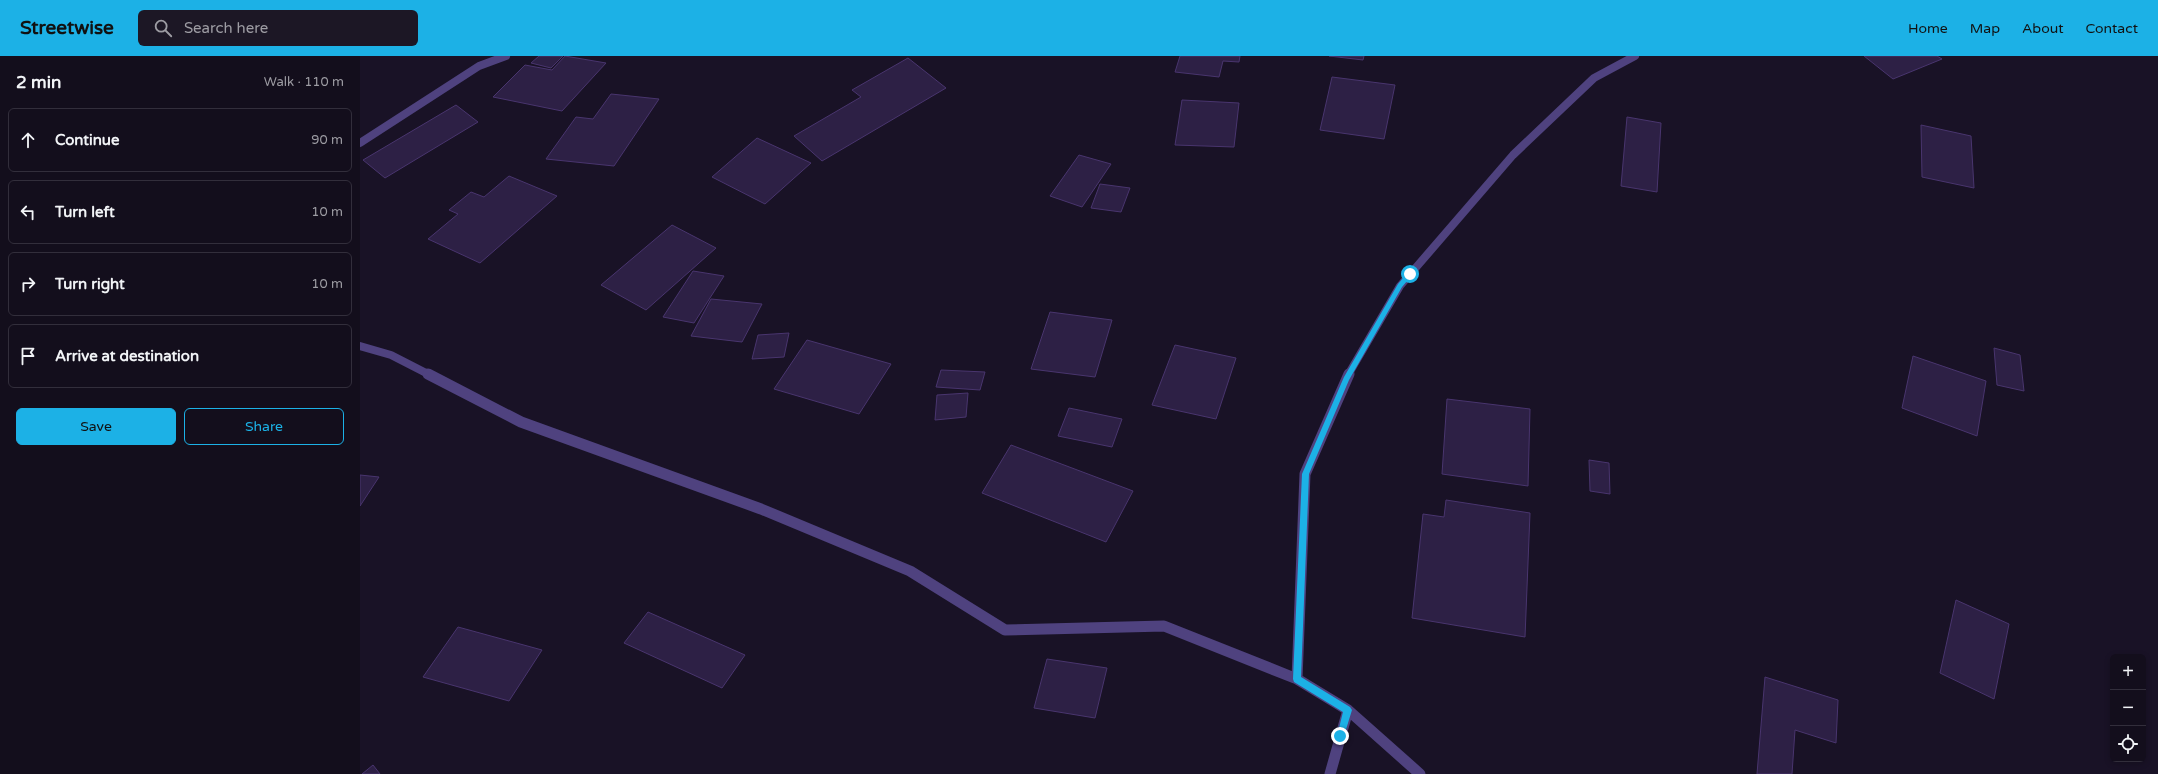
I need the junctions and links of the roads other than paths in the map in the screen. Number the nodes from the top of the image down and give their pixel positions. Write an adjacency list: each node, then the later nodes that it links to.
1 (506, 56): 3 (street)
2 (1635, 56): 5 (street)
3 (360, 143)
4 (360, 346): 5 (street)
5 (1297, 679): 6 (street)
6 (1348, 710): 7 (street); 8 (street)
7 (1330, 774)
8 (1420, 774)

